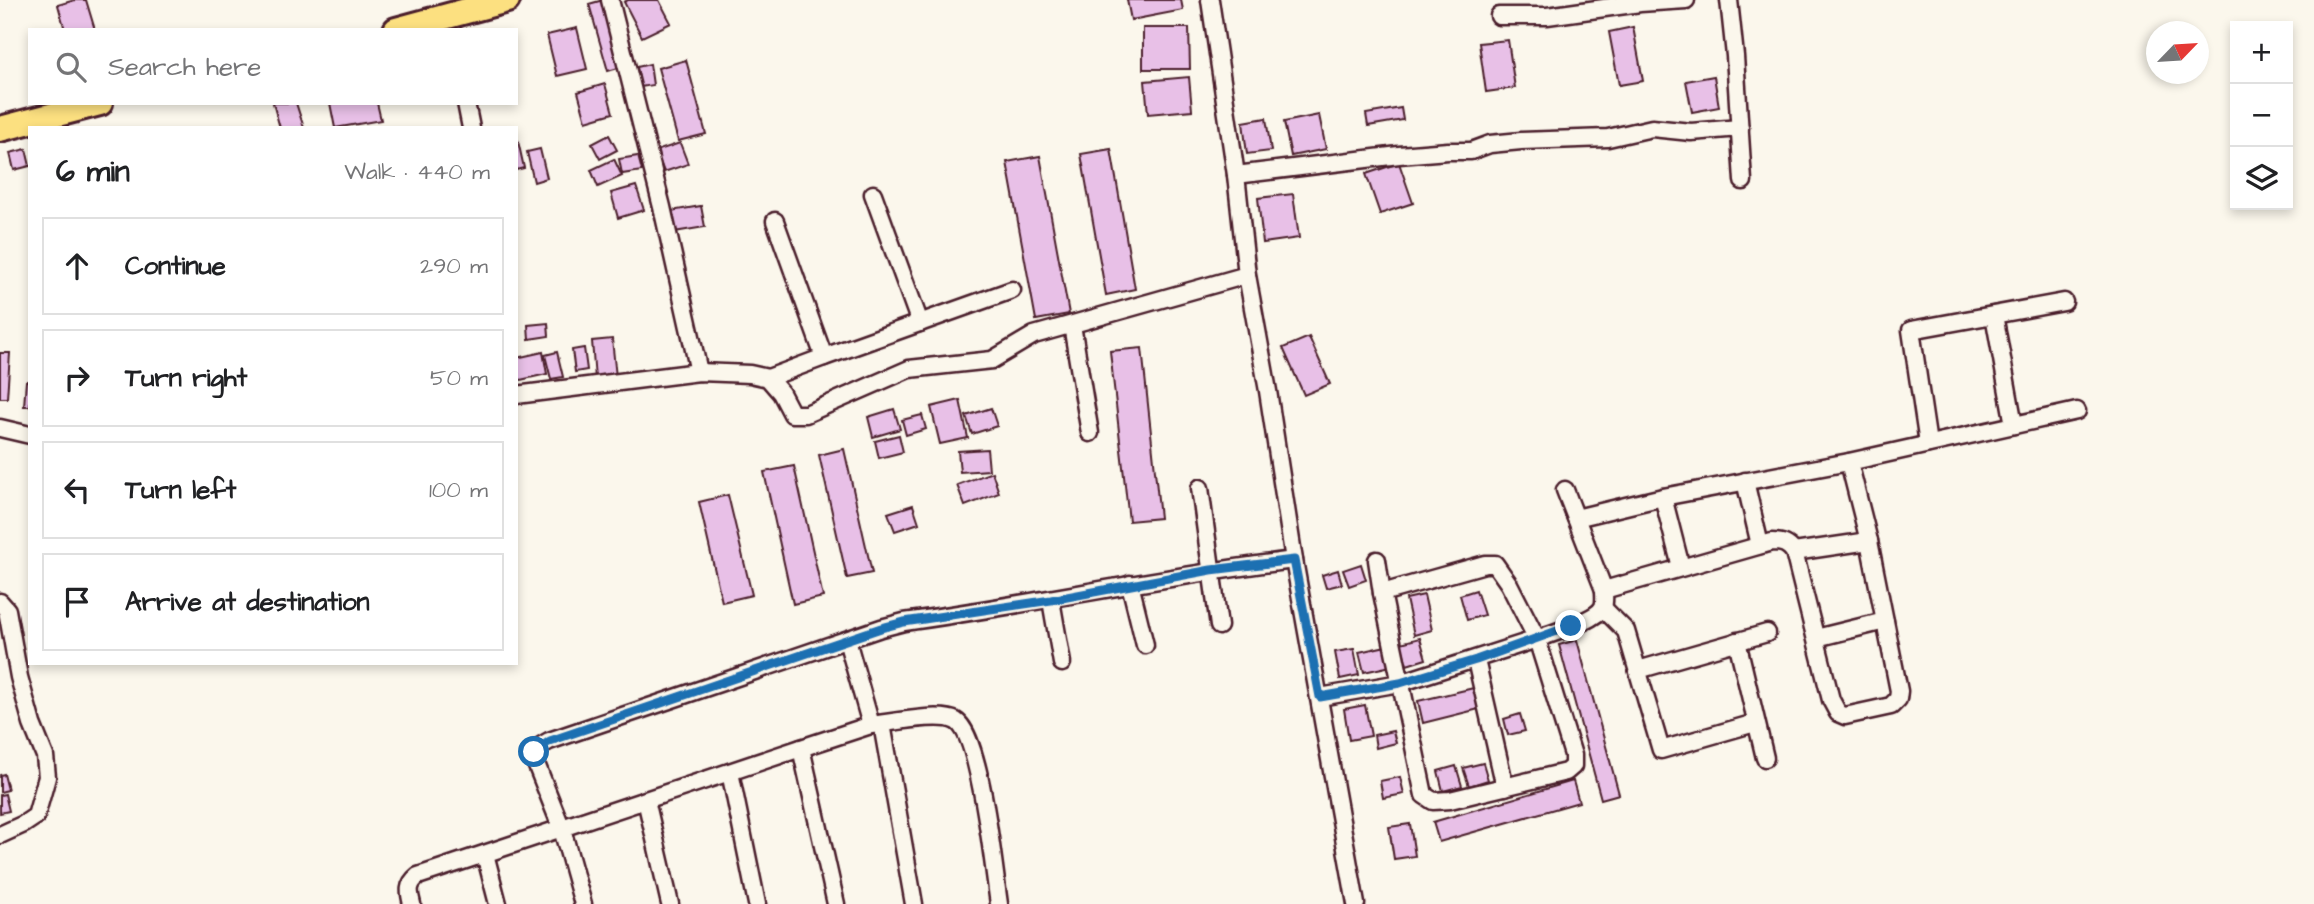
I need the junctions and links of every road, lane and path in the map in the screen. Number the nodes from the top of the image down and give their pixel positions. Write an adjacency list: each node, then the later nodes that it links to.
1 (507, 0): 7 (main road)
2 (610, 0): 25 (street)
3 (1210, 0): 14 (street)
4 (1686, 0): 6 (street)
5 (1728, 0): 12 (street)
6 (1499, 16)
7 (449, 23): 8 (main road)
8 (411, 28)
9 (92, 105): 13 (main road)
10 (466, 105): 11 (street)
11 (471, 126)
12 (1740, 128): 14 (street); 15 (street)
13 (0, 129)
14 (1236, 175): 18 (street)
15 (1743, 181)
16 (873, 194): 22 (street)
17 (775, 221): 24 (street)
18 (1247, 275): 23 (street); 43 (street)
19 (1012, 290): 22 (street)
20 (2064, 302): 21 (street)
21 (1994, 315): 29 (street); 33 (street)
22 (919, 323): 24 (street)
23 (1072, 325): 26 (street); 31 (street)
24 (824, 357): 26 (street)
25 (699, 372): 26 (street); 27 (street)
26 (768, 378)
27 (518, 396)
28 (2077, 411): 29 (street)
29 (2014, 425): 33 (street)
30 (0, 428): 32 (street)
31 (1090, 433)
32 (28, 435)
33 (1928, 444): 34 (street)
34 (1849, 462): 35 (street); 40 (street)
35 (1745, 481): 38 (street); 41 (street)
36 (1200, 488): 46 (street)
37 (1565, 490): 39 (street)
38 (1663, 497): 39 (street); 45 (street)
39 (1576, 518): 48 (street)
40 (1869, 541): 42 (street); 53 (street)
41 (1760, 545): 42 (street); 45 (street)
42 (1794, 552): 56 (street)
43 (1294, 560): 46 (street); 65 (street)
44 (1377, 560): 49 (street)
45 (1681, 567): 48 (street)
46 (1211, 570): 47 (street); 54 (street)
47 (1130, 584): 50 (street); 60 (street)
48 (1604, 590): 52 (street)
49 (1382, 593): 57 (street); 64 (street)
50 (1051, 600): 58 (street); 62 (street)
51 (0, 602): 74 (street)
52 (1603, 608): 57 (street); 63 (street)
53 (1885, 621): 56 (street); 56 (street)
54 (1219, 626)
55 (1767, 632): 59 (street)
56 (1816, 638)
57 (1536, 639): 61 (street); 71 (street)
58 (847, 640): 67 (street); 73 (street)
59 (1737, 641): 63 (street); 66 (street)
60 (1145, 645)
61 (1476, 660): 64 (street); 71 (street)
62 (1062, 663)
63 (1637, 670): 66 (street)
64 (1400, 683): 65 (street); 71 (street)
65 (1320, 697): 84 (street)
66 (1755, 723): 69 (street)
67 (876, 724): 68 (street); 82 (street); 83 (street)
68 (802, 748): 70 (street); 81 (street)
69 (1766, 758)
70 (730, 772): 72 (street); 80 (street)
71 (1505, 787)
72 (646, 800): 73 (street); 79 (street)
73 (562, 829): 75 (street); 78 (street)
74 (0, 835)
75 (485, 855): 76 (street); 77 (street)
76 (412, 904)
77 (498, 904)
78 (583, 904)
79 (670, 904)
80 (757, 904)
81 (836, 904)
82 (914, 904)
83 (999, 904)
84 (1356, 904)

